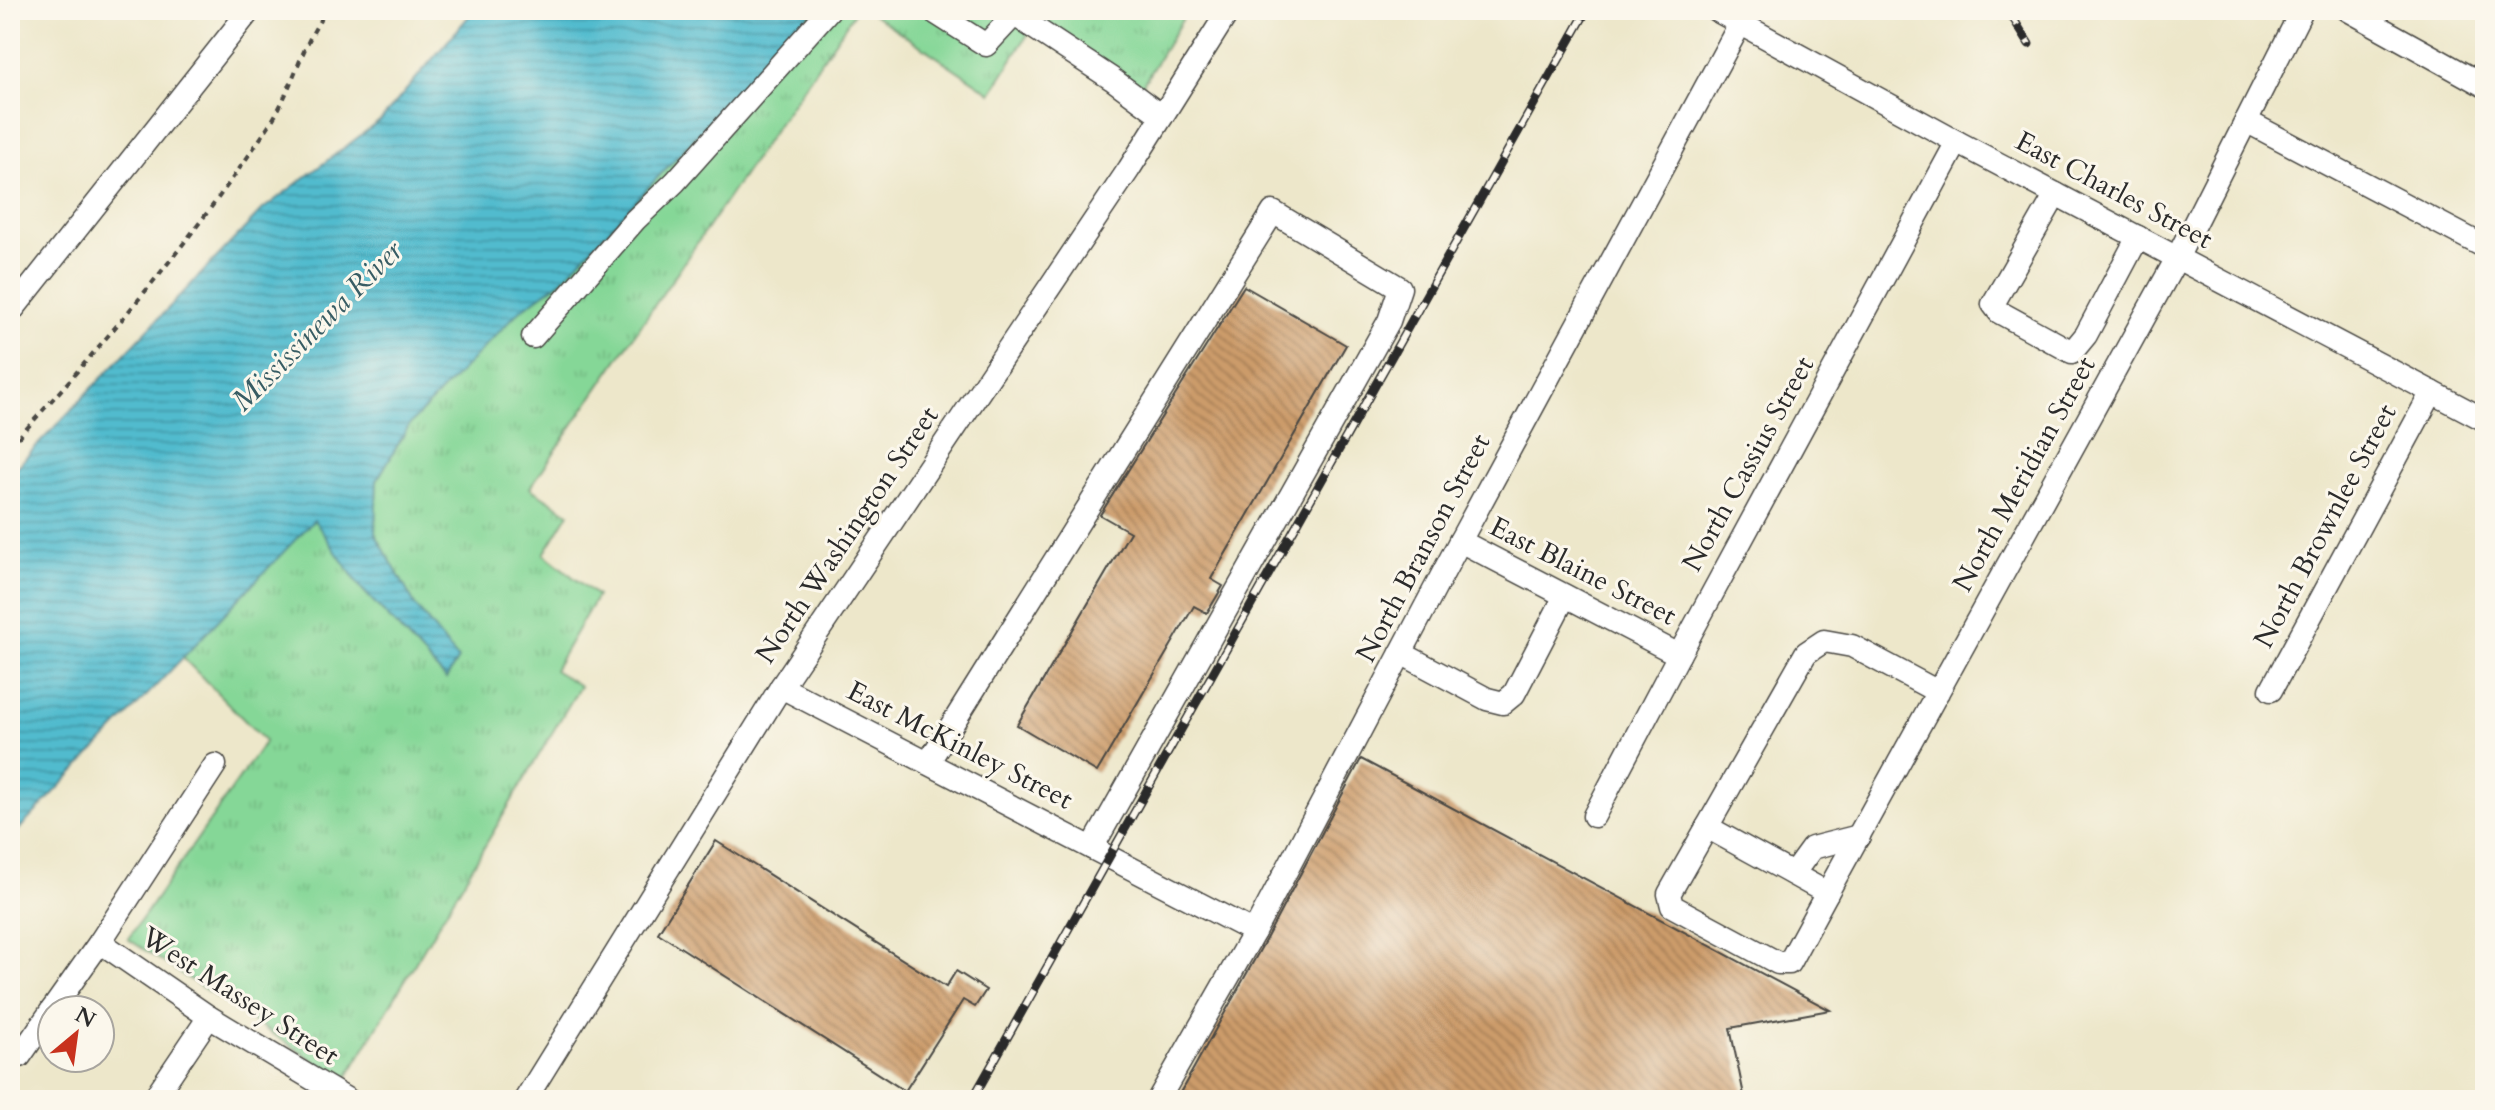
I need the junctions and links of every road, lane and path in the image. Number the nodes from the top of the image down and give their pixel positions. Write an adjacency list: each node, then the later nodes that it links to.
1 (250, 10): 19 (street)
2 (327, 10): 23 (path)
3 (829, 10): 20 (street)
4 (931, 10): 9 (street)
5 (1229, 10): 12 (street, North Washington Street)
6 (1716, 10): 10 (street, East Charles Street)
7 (2302, 10): 13 (street, North Meridian Street)
8 (2348, 10): 11 (street)
9 (1010, 12): 12 (street)
10 (1740, 24): 14 (street, East Charles Street); 24 (street, North Branson Street)
11 (2485, 86)
12 (1162, 116): 28 (street, North Washington Street)
13 (2246, 121): 17 (street); 18 (street, North Meridian Street)
14 (1957, 142): 15 (street, East Charles Street); 27 (street, North Cassius Street)
15 (2056, 194): 16 (street, East Charles Street); 16 (street)
16 (2138, 237): 18 (street, East Charles Street)
17 (2485, 247)
18 (2177, 258): 21 (street, East Charles Street); 30 (street, North Meridian Street)
19 (10, 313)
20 (533, 337)
21 (2432, 392): 22 (street, East Charles Street); 29 (street, North Brownlee Street)
22 (2485, 420)
23 (10, 447)
24 (1460, 541): 25 (street, East Blaine Street); 26 (street, North Branson Street)
25 (1565, 596): 26 (street); 27 (street, East Blaine Street)
26 (1401, 653): 39 (street, North Branson Street)
27 (1679, 655): 33 (street, North Cassius Street)
28 (781, 687): 31 (street, East McKinley Street); 48 (street, North Washington Street)
29 (2271, 690)
30 (1938, 692): 34 (street); 35 (street, North Meridian Street)
31 (928, 763): 36 (street, East McKinley Street); 36 (street)
32 (215, 765): 40 (street)
33 (1594, 816)
34 (1707, 827): 37 (street); 38 (street, North Meridian Street)
35 (1859, 836): 37 (street); 38 (street, North Meridian Street)
36 (1101, 852): 39 (street, East McKinley Street)
37 (1793, 874): 38 (street)
38 (1827, 893)
39 (1254, 932): 49 (street, North Branson Street)
40 (100, 942): 41 (street); 42 (street, West Massey Street)
41 (63, 994)
42 (209, 1017): 45 (street, West Massey Street); 46 (street)
43 (36, 1033): 44 (street)
44 (20, 1056)
45 (325, 1094): 47 (street, West Massey Street)
46 (153, 1100)
47 (348, 1100)
48 (525, 1100)
49 (1158, 1100)

